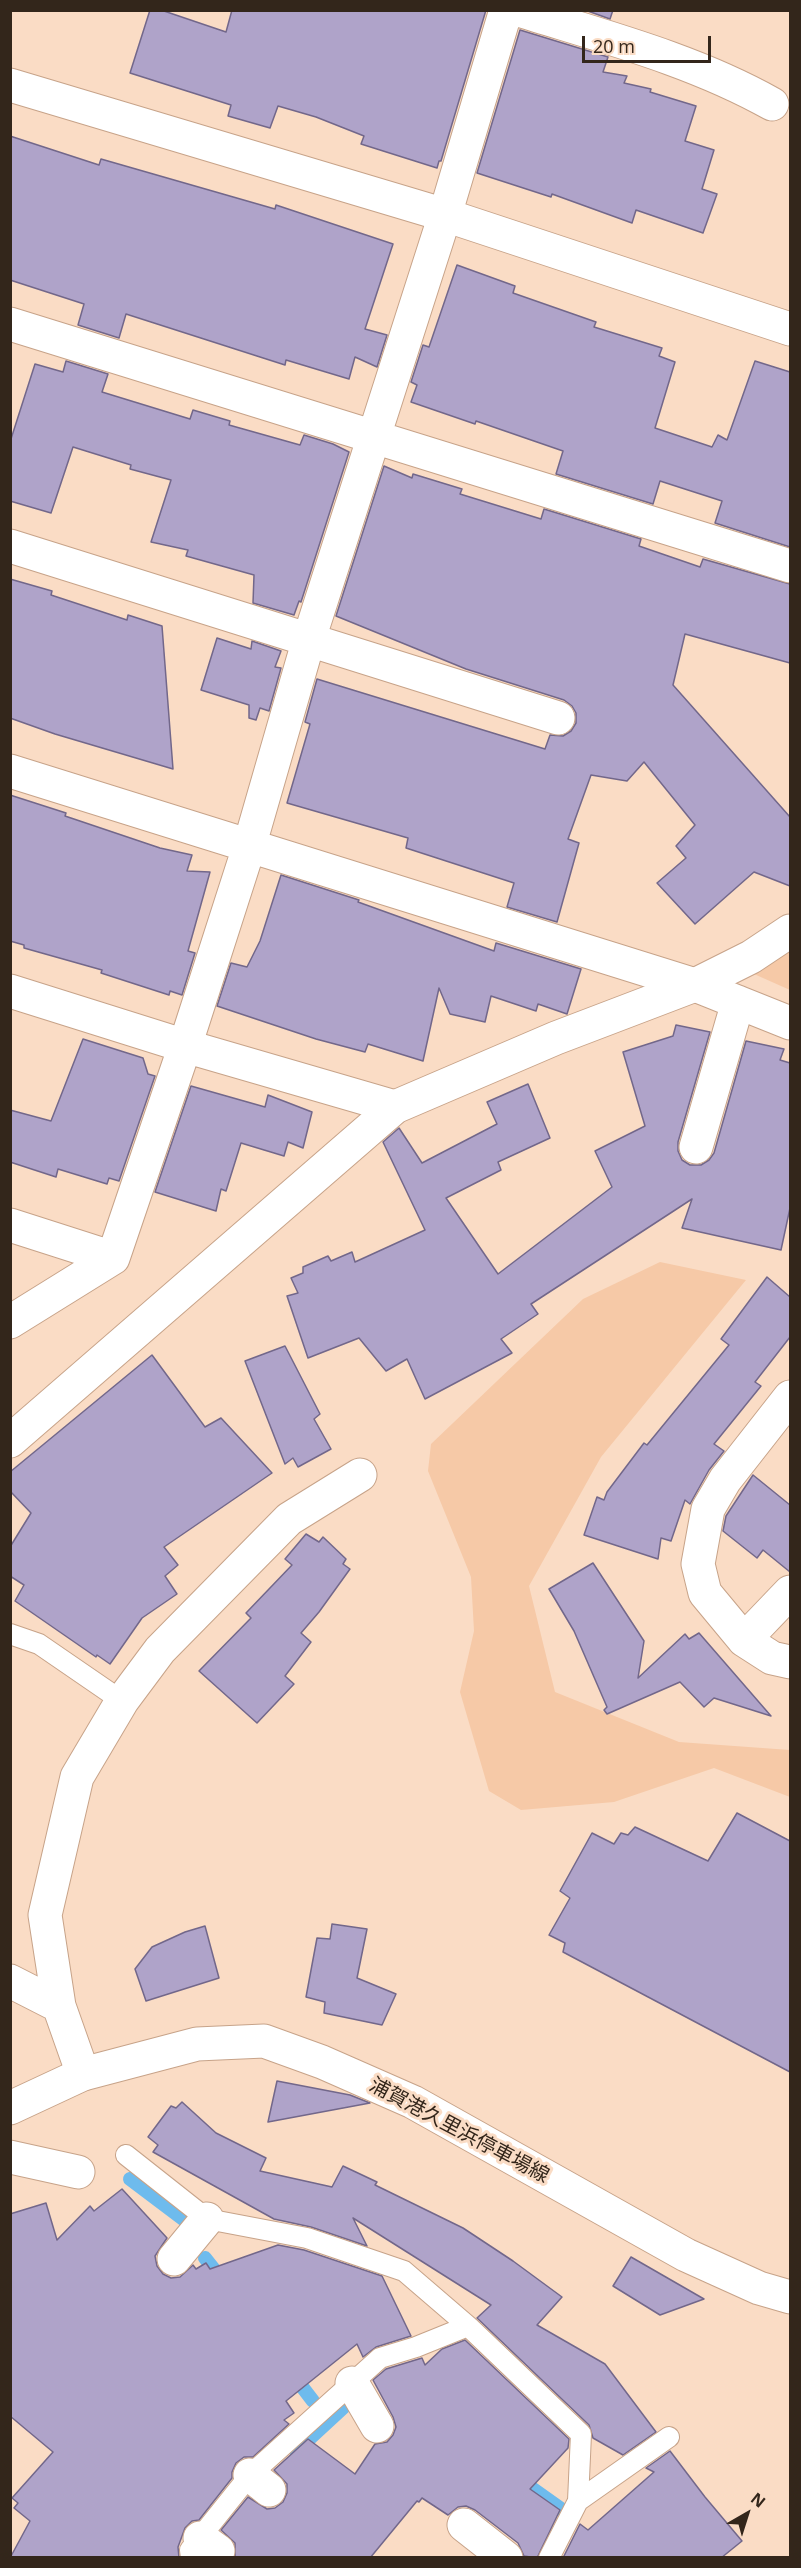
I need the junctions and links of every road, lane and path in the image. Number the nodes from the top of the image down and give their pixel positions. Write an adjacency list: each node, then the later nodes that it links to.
1 (506, 10): 5 (street)
2 (519, 10): 4 (street)
3 (10, 85): 5 (street)
4 (772, 104)
5 (445, 215): 7 (street); 8 (street)
6 (10, 324): 8 (street)
7 (790, 329)
8 (375, 436): 10 (street); 11 (street)
9 (10, 546): 11 (street)
10 (790, 566)
11 (309, 639): 12 (street); 14 (street)
12 (558, 718)
13 (10, 771): 14 (street)
14 (249, 847): 16 (street); 20 (street)
15 (790, 931): 16 (street)
16 (694, 985): 18 (street); 21 (street)
17 (10, 991): 20 (street)
18 (738, 1002): 19 (street); 22 (street)
19 (790, 1023)
20 (185, 1046): 21 (street); 24 (street)
21 (395, 1107): 27 (street)
22 (696, 1148)
23 (10, 1225): 24 (street)
24 (112, 1258): 25 (street)
25 (10, 1322)
26 (790, 1397): 31 (street)
27 (10, 1441)
28 (360, 1475): 33 (street)
29 (790, 1592): 31 (street)
30 (10, 1634): 33 (lane)
31 (744, 1640): 32 (street)
32 (790, 1662)
33 (122, 1701): 35 (street)
34 (10, 1981): 35 (street)
35 (59, 2006): 36 (street)
36 (83, 2074): 37 (street, 浦賀港久里浜停車場線); 43 (street, 浦賀港久里浜停車場線)
37 (10, 2108)
38 (126, 2155): 41 (lane)
39 (10, 2157): 40 (street)
40 (78, 2172)
41 (207, 2219): 42 (street); 44 (lane)
42 (174, 2259)
43 (790, 2297)
44 (468, 2326): 46 (lane); 48 (lane)
45 (669, 2437): 46 (lane)
46 (578, 2501): 50 (lane)
47 (464, 2525): 49 (street)
48 (203, 2549)
49 (506, 2558)
50 (549, 2558)

